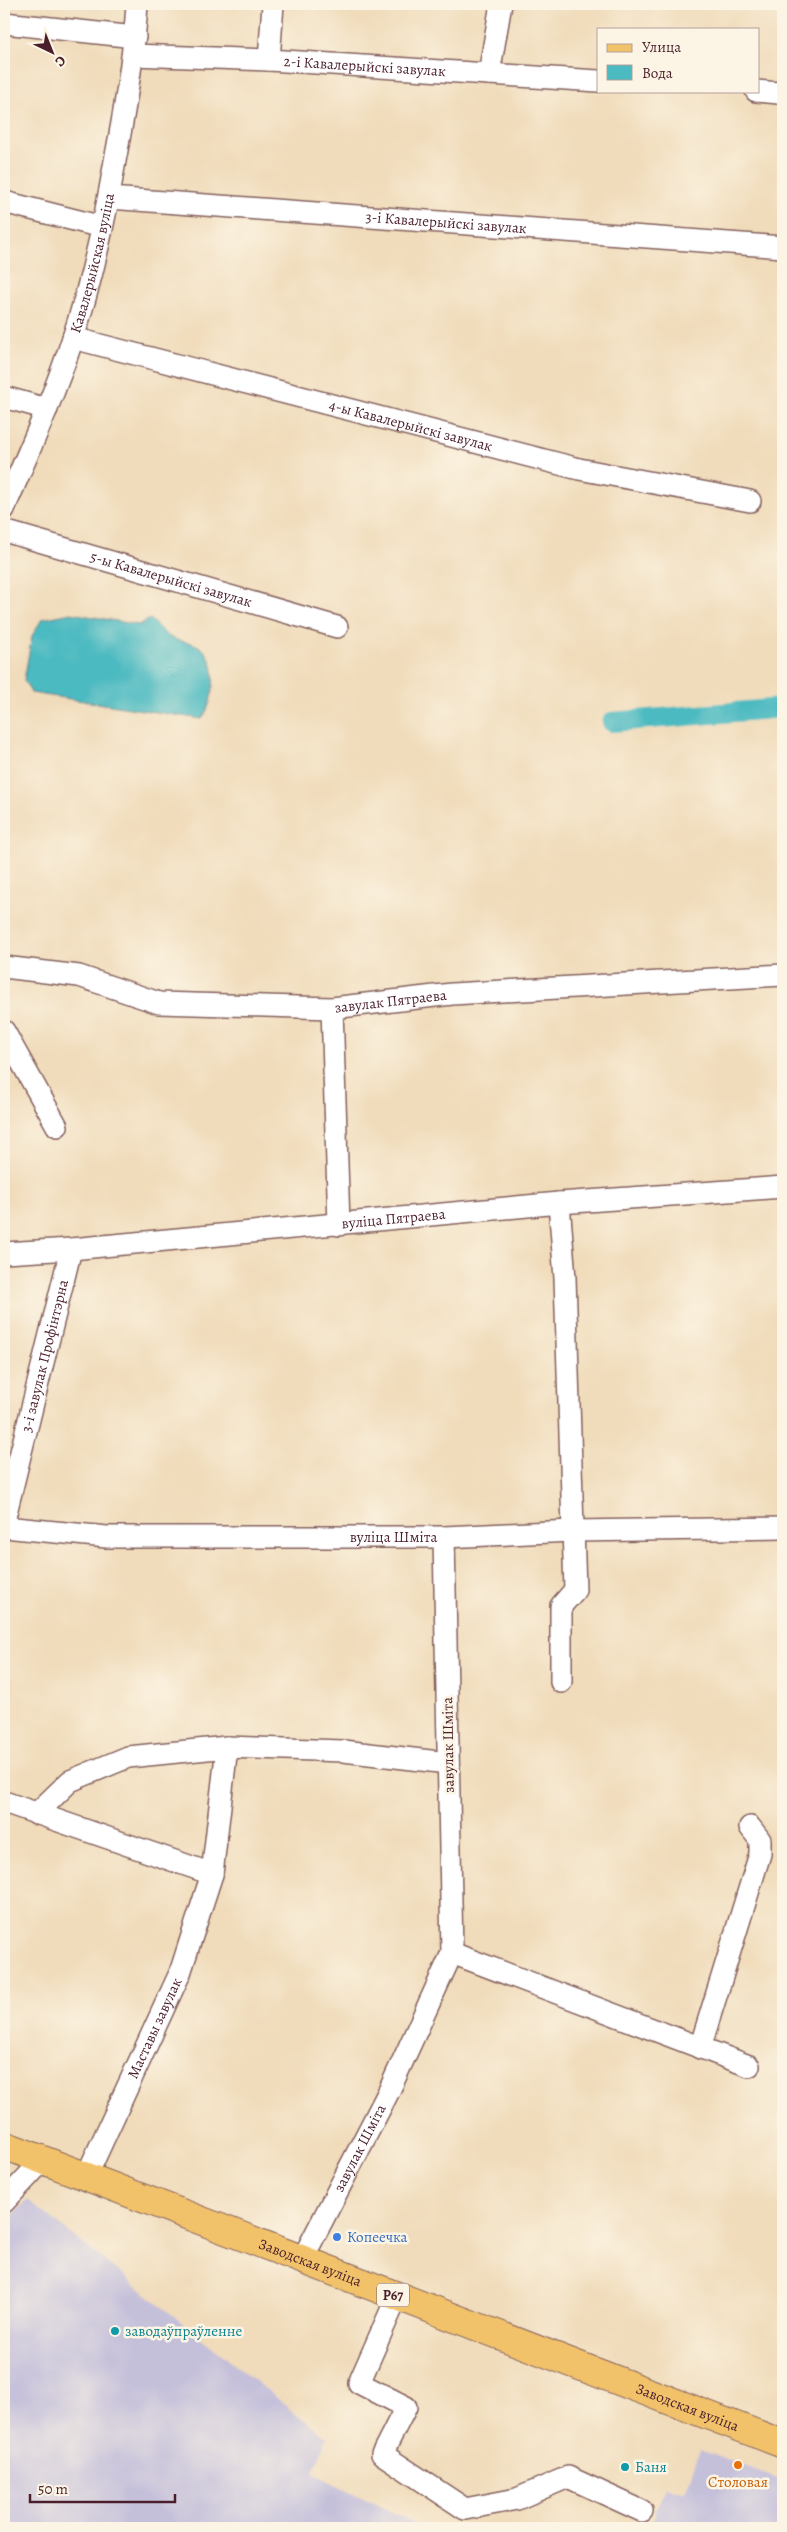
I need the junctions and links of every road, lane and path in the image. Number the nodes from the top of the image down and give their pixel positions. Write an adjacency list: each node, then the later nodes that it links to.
1 (137, 4): 5 (street, Кавалерыйская вуліца)
2 (273, 4): 6 (street)
3 (501, 4): 7 (street)
4 (4, 23): 5 (street, 2-і Кавалерыйскі завулак)
5 (134, 46): 6 (street, 2-і Кавалерыйскі завулак); 11 (street, Кавалерыйская вуліца)
6 (269, 60): 7 (street, 2-і Кавалерыйскі завулак)
7 (489, 74): 8 (street, 2-і Кавалерыйскі завулак)
8 (597, 81)
9 (760, 91): 10 (street)
10 (779, 93)
11 (109, 198): 13 (street, Кавалерыйская вуліца); 14 (street, 3-і Кавалерыйскі завулак)
12 (4, 202): 13 (street)
13 (102, 227): 15 (street, Кавалерыйская вуліца)
14 (783, 247)
15 (73, 338): 17 (street, Кавалерыйская вуліца); 18 (street, 4-ы Кавалерыйскі завулак)
16 (4, 397): 17 (street)
17 (47, 408): 19 (street, Кавалерыйская вуліца)
18 (750, 501)
19 (4, 510)
20 (4, 531): 21 (street, 5-ы Кавалерыйскі завулак)
21 (337, 627)
22 (4, 967): 24 (street, завулак Пятраева)
23 (783, 975): 24 (street, завулак Пятраева)
24 (332, 1008): 29 (street)
25 (4, 1031): 26 (street)
26 (57, 1126)
27 (783, 1187): 28 (street, вуліца Пятраева)
28 (558, 1203): 29 (street, вуліца Пятраева); 35 (street)
29 (339, 1225): 30 (street, вуліца Пятраева)
30 (71, 1249): 31 (street, вуліца Пятраева); 32 (street, 3-і завулак Профінтэрна)
31 (4, 1253)
32 (4, 1522)
33 (4, 1527): 36 (street, вуліца Шміта)
34 (783, 1528): 35 (street, вуліца Шміта)
35 (572, 1531): 36 (street, вуліца Шміта); 37 (street)
36 (444, 1537): 39 (street, завулак Шміта)
37 (560, 1682)
38 (227, 1747): 39 (street); 41 (street); 43 (street, Маставы завулак)
39 (448, 1763): 44 (street, завулак Шміта)
40 (4, 1802): 41 (street)
41 (36, 1814): 43 (street)
42 (750, 1827): 45 (street)
43 (212, 1874): 49 (street, Маставы завулак)
44 (452, 1952): 45 (street); 51 (street, завулак Шміта)
45 (700, 2048): 46 (street)
46 (749, 2066)
47 (4, 2145): 48 (main road, Заводская вуліца / Р67)
48 (43, 2160): 49 (main road, Заводская вуліца / Р67); 50 (street)
49 (86, 2177): 51 (main road, Заводская вуліца / Р67)
50 (4, 2202)
51 (302, 2260): 52 (main road, Заводская вуліца / Р67)
52 (397, 2297): 53 (main road, Заводская вуліца / Р67); 54 (street)
53 (783, 2444)
54 (642, 2511)

